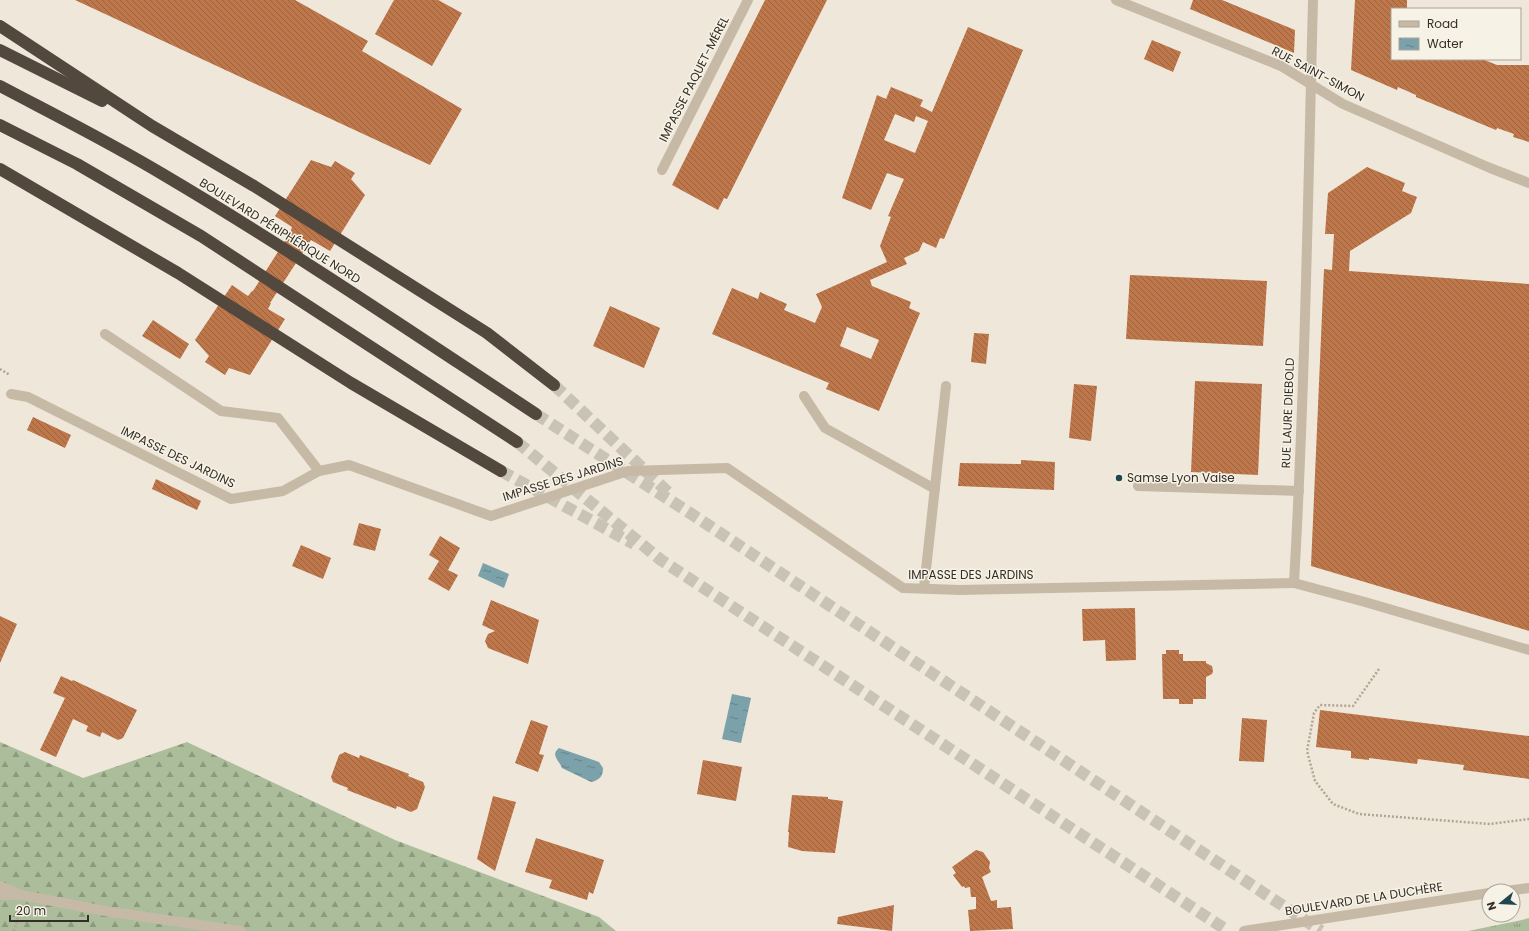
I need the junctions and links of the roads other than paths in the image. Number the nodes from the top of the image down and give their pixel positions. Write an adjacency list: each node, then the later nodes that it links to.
1 (748, 0): 11 (street, IMPASSE PAQUET-MÉREL)
2 (1116, 0): 6 (street, RUE SAINT-SIMON)
3 (1313, 0): 6 (street, RUE LAURE DIEBOLD)
4 (0, 26): 9 (highway)
5 (0, 50): 9 (highway)
6 (1311, 84): 12 (street, RUE SAINT-SIMON); 24 (street, RUE LAURE DIEBOLD)
7 (0, 86): 18 (highway, BOULEVARD PÉRIPHÉRIQUE NORD)
8 (0, 125): 19 (highway)
9 (152, 126): 14 (highway)
10 (1, 170): 21 (highway)
11 (662, 170)
12 (1529, 183)
13 (105, 334): 20 (street)
14 (554, 386)
15 (946, 386): 23 (street)
16 (11, 394): 20 (street, IMPASSE DES JARDINS)
17 (804, 396): 23 (street)
18 (536, 414)
19 (517, 442)
20 (320, 471): 26 (street, IMPASSE DES JARDINS)
21 (501, 471)
22 (1138, 486): 24 (street)
23 (935, 489): 26 (street)
24 (1299, 491): 25 (street, RUE LAURE DIEBOLD)
25 (1294, 584): 26 (street, IMPASSE DES JARDINS); 27 (street)
26 (924, 588)
27 (1529, 650)
28 (0, 886): 31 (street)
29 (1481, 894): 33 (street, BOULEVARD DE LA DUCHÈRE)
30 (0, 895): 31 (street)
31 (21, 895): 32 (street)
32 (241, 931)
33 (1244, 931)

